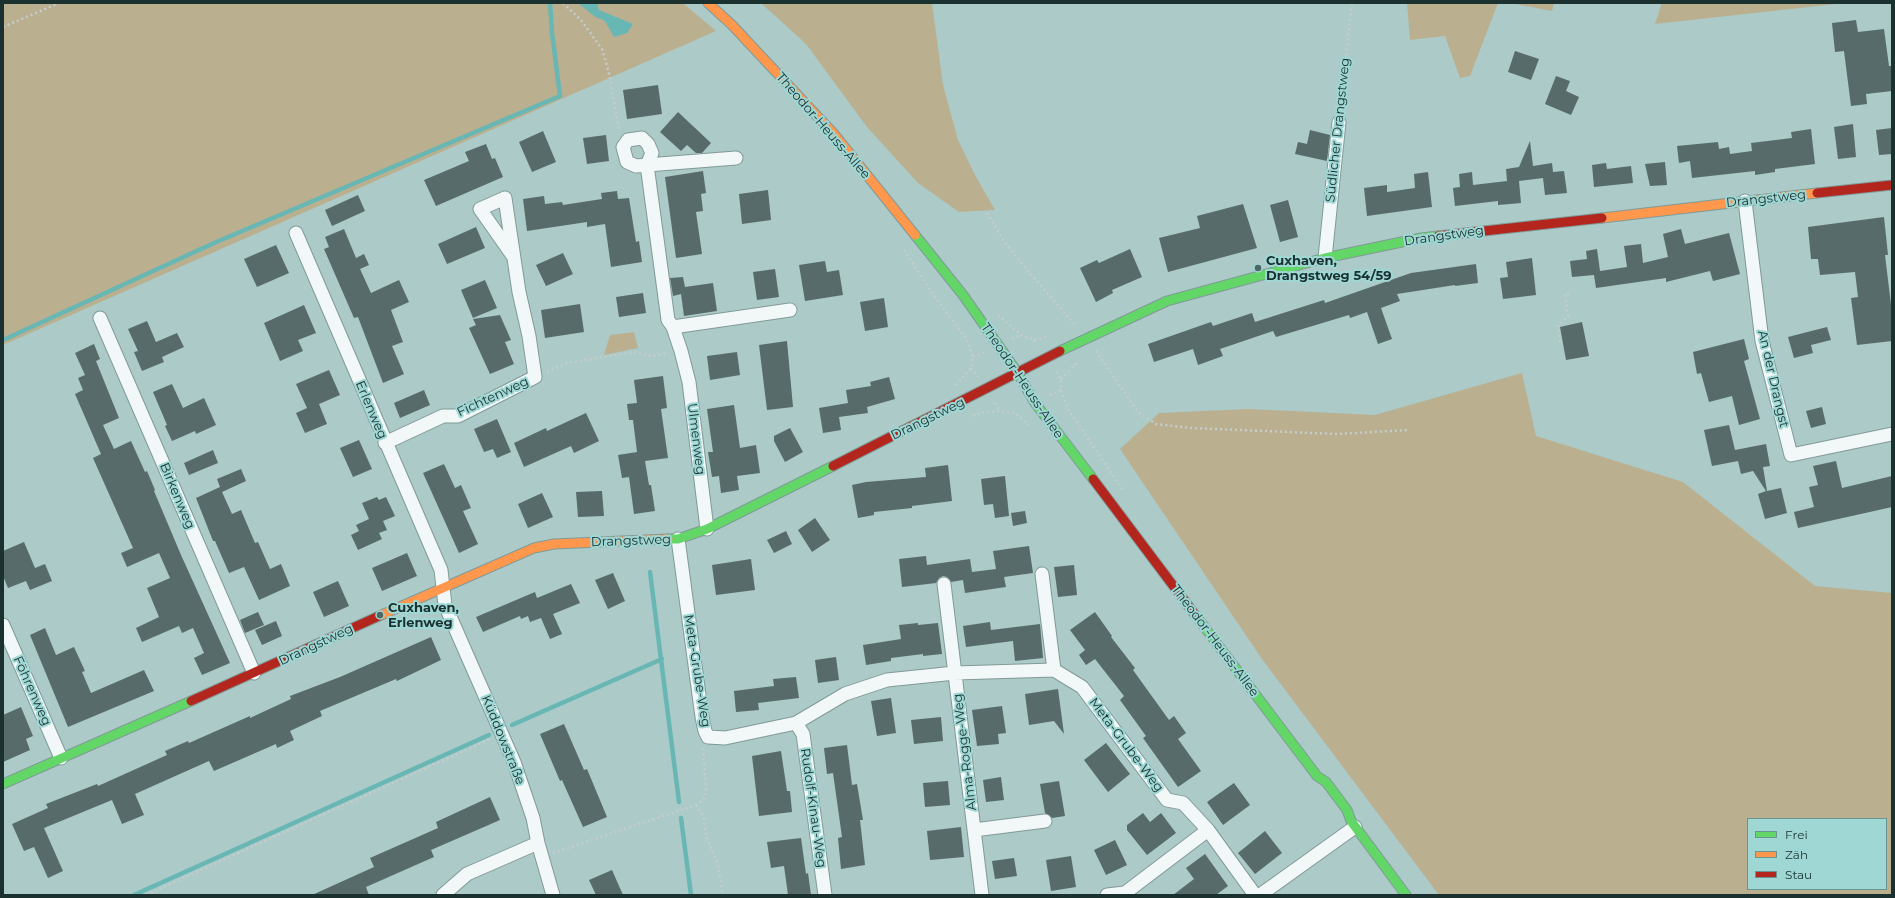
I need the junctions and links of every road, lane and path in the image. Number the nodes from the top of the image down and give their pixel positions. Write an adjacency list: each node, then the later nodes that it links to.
1 (59, 3): 5 (path)
2 (562, 3): 7 (path)
3 (708, 3): 26 (street, Theodor-Heuss-Allee)
4 (1352, 3): 6 (path, Südlicher Drangstweg)
5 (3, 27)
6 (1339, 122): 16 (street, Südlicher Drangstweg)
7 (626, 143): 9 (street); 9 (street, Ulmenweg)
8 (736, 158): 9 (street)
9 (647, 166): 20 (street, Ulmenweg)
10 (1892, 185): 11 (street, Drangstweg)
11 (1745, 201): 16 (street, Drangstweg); 29 (street, An der Drangst)
12 (987, 213): 21 (path)
13 (296, 233): 30 (street, Erlenweg)
14 (900, 243): 25 (path)
15 (513, 256): 27 (street, Fichtenweg)
16 (1325, 258): 21 (street, Drangstweg)
17 (1572, 293): 22 (path)
18 (790, 310): 20 (street)
19 (100, 318): 38 (street, Birkenweg)
20 (673, 326): 23 (street, Ulmenweg)
21 (1087, 338): 26 (street, Drangstweg)
22 (1560, 342)
23 (681, 350): 27 (path); 31 (street, Ulmenweg)
24 (1105, 364): 28 (path)
25 (971, 368)
26 (1017, 372): 31 (street, Drangstweg); 47 (street, Theodor-Heuss-Allee)
27 (539, 376): 30 (street, Fichtenweg)
28 (1409, 430)
29 (1892, 434)
30 (386, 443): 35 (street, Erlenweg)
31 (707, 529): 32 (street, Drangstweg)
32 (678, 539): 35 (street, Drangstweg); 41 (street, Meta-Grube-Weg)
33 (1042, 574): 37 (street)
34 (944, 584): 39 (street)
35 (442, 588): 38 (street, Drangstweg); 50 (street, Küddowstraße)
36 (3, 625): 43 (street, Föhrenweg)
37 (1054, 670): 39 (street, Meta-Grube-Weg); 49 (street, Meta-Grube-Weg)
38 (254, 673): 43 (street, Drangstweg)
39 (955, 673): 40 (street, Meta-Grube-Weg); 48 (street, Alma-Rogge-Weg)
40 (796, 724): 41 (street, Meta-Grube-Weg); 56 (street, Rudolf-Kinau-Weg)
41 (708, 736): 45 (path)
42 (490, 739): 52 (path)
43 (61, 758): 44 (street, Drangstweg)
44 (3, 784)
45 (696, 805): 51 (path); 55 (path)
46 (1045, 821): 48 (street)
47 (1353, 824): 60 (street); 61 (street, Theodor-Heuss-Allee)
48 (974, 830): 57 (street, Alma-Rogge-Weg)
49 (1208, 830): 58 (street); 59 (street, Meta-Grube-Weg)
50 (538, 843): 51 (street, Küddowstraße); 53 (street)
51 (542, 856): 54 (street, Küddowstraße)
52 (146, 895)
53 (442, 895)
54 (553, 895)
55 (723, 895)
56 (825, 895)
57 (982, 895)
58 (1107, 895)
59 (1255, 895)
60 (1260, 895)
61 (1406, 895)

